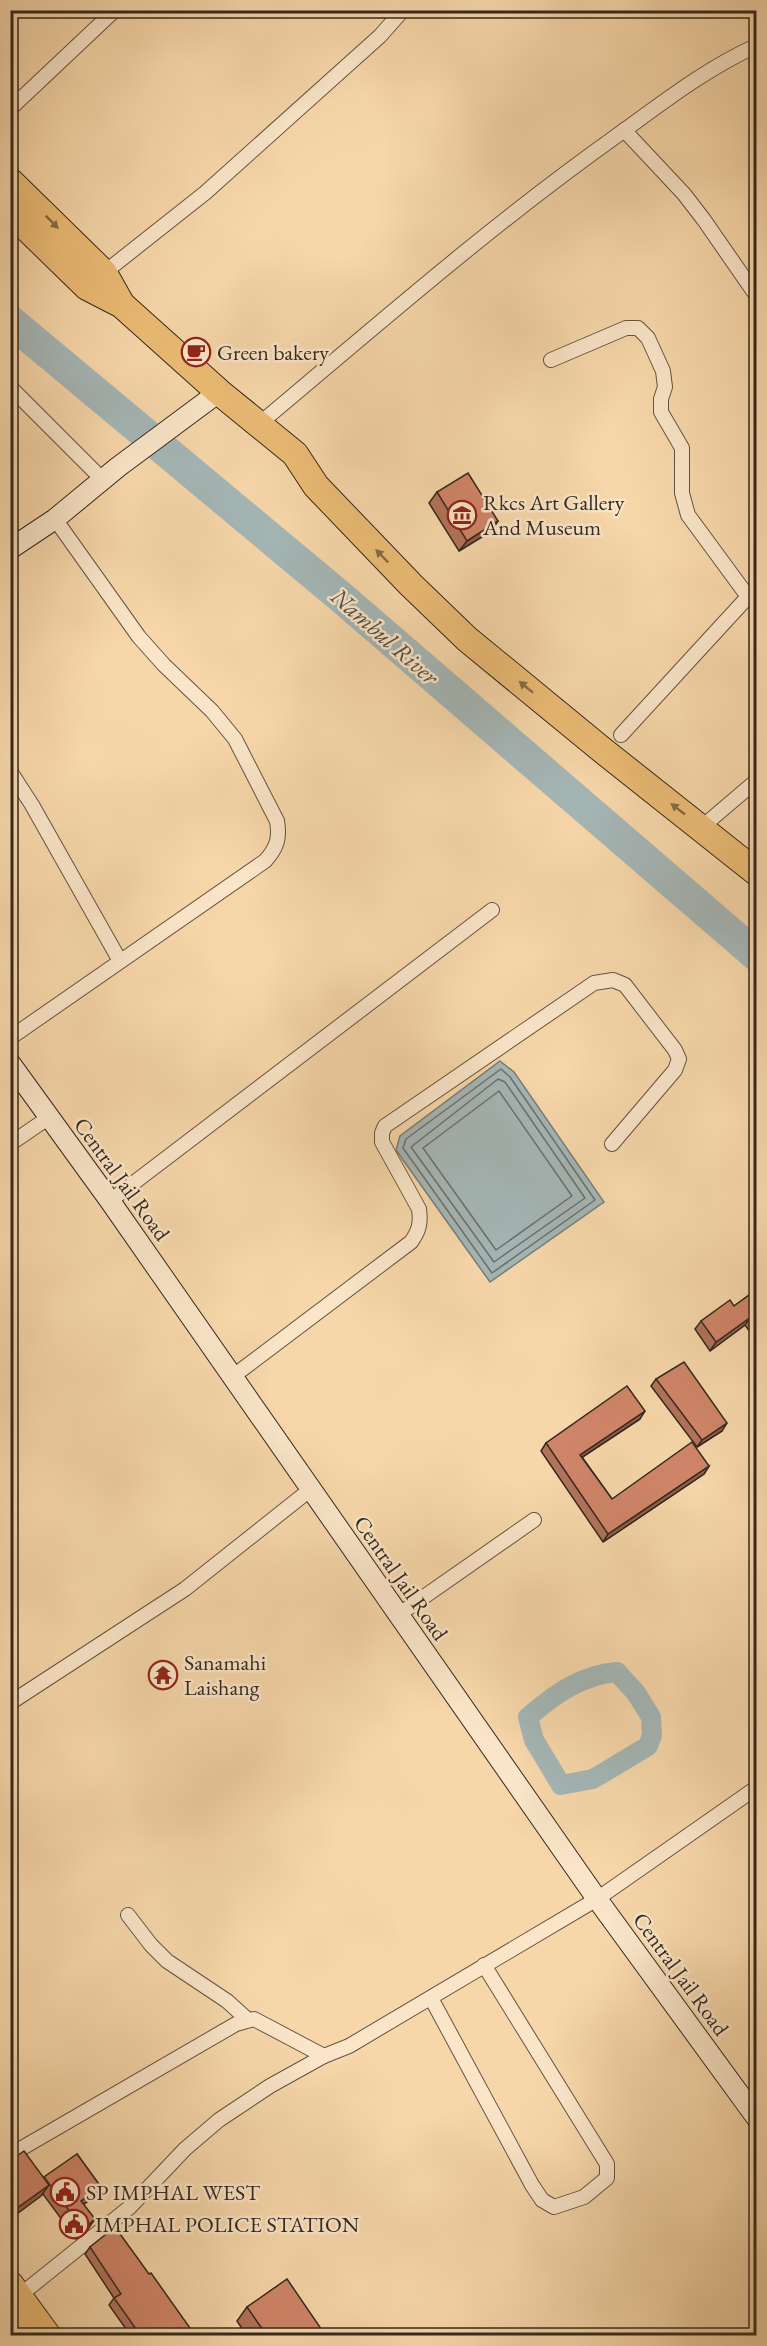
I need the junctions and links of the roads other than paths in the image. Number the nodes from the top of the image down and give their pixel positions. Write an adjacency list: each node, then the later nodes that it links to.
1 (115, 10): 4 (street)
2 (403, 10): 8 (street)
3 (756, 46): 5 (street)
4 (10, 109)
5 (624, 130): 9 (street); 13 (street)
6 (10, 181): 8 (highway, one-way to 8)
7 (10, 212): 8 (highway)
8 (96, 280): 12 (highway)
9 (756, 295)
10 (551, 360): 17 (street)
11 (10, 387): 14 (street)
12 (219, 392): 13 (highway); 14 (street)
13 (258, 425): 21 (highway, one-way to 13)
14 (103, 480): 15 (street)
15 (55, 519): 16 (street); 24 (street)
16 (10, 549)
17 (753, 593): 18 (street)
18 (621, 735)
19 (10, 771): 24 (street)
20 (756, 781): 21 (street)
21 (702, 827): 22 (highway)
22 (756, 872)
23 (492, 910): 30 (street)
24 (120, 961): 25 (street)
25 (10, 1038)
26 (10, 1063): 27 (street, Central Jail Road)
27 (48, 1118): 28 (street); 30 (street, Central Jail Road)
28 (10, 1144)
29 (612, 1144): 31 (street)
30 (110, 1201): 31 (street, Central Jail Road)
31 (232, 1377): 32 (street, Central Jail Road)
32 (311, 1489): 34 (street, Central Jail Road); 35 (street)
33 (534, 1520): 34 (street)
34 (398, 1615): 37 (street, Central Jail Road)
35 (10, 1703)
36 (756, 1788): 37 (street)
37 (597, 1899): 39 (street); 43 (street, Central Jail Road)
38 (128, 1915): 41 (street)
39 (484, 1965): 40 (street); 40 (street)
40 (431, 1998): 42 (street)
41 (248, 2020): 42 (street); 44 (street)
42 (324, 2056): 45 (street)
43 (756, 2117)
44 (10, 2155)
45 (15, 2290): 46 (street); 47 (highway)
46 (13, 2328)
47 (48, 2336)

